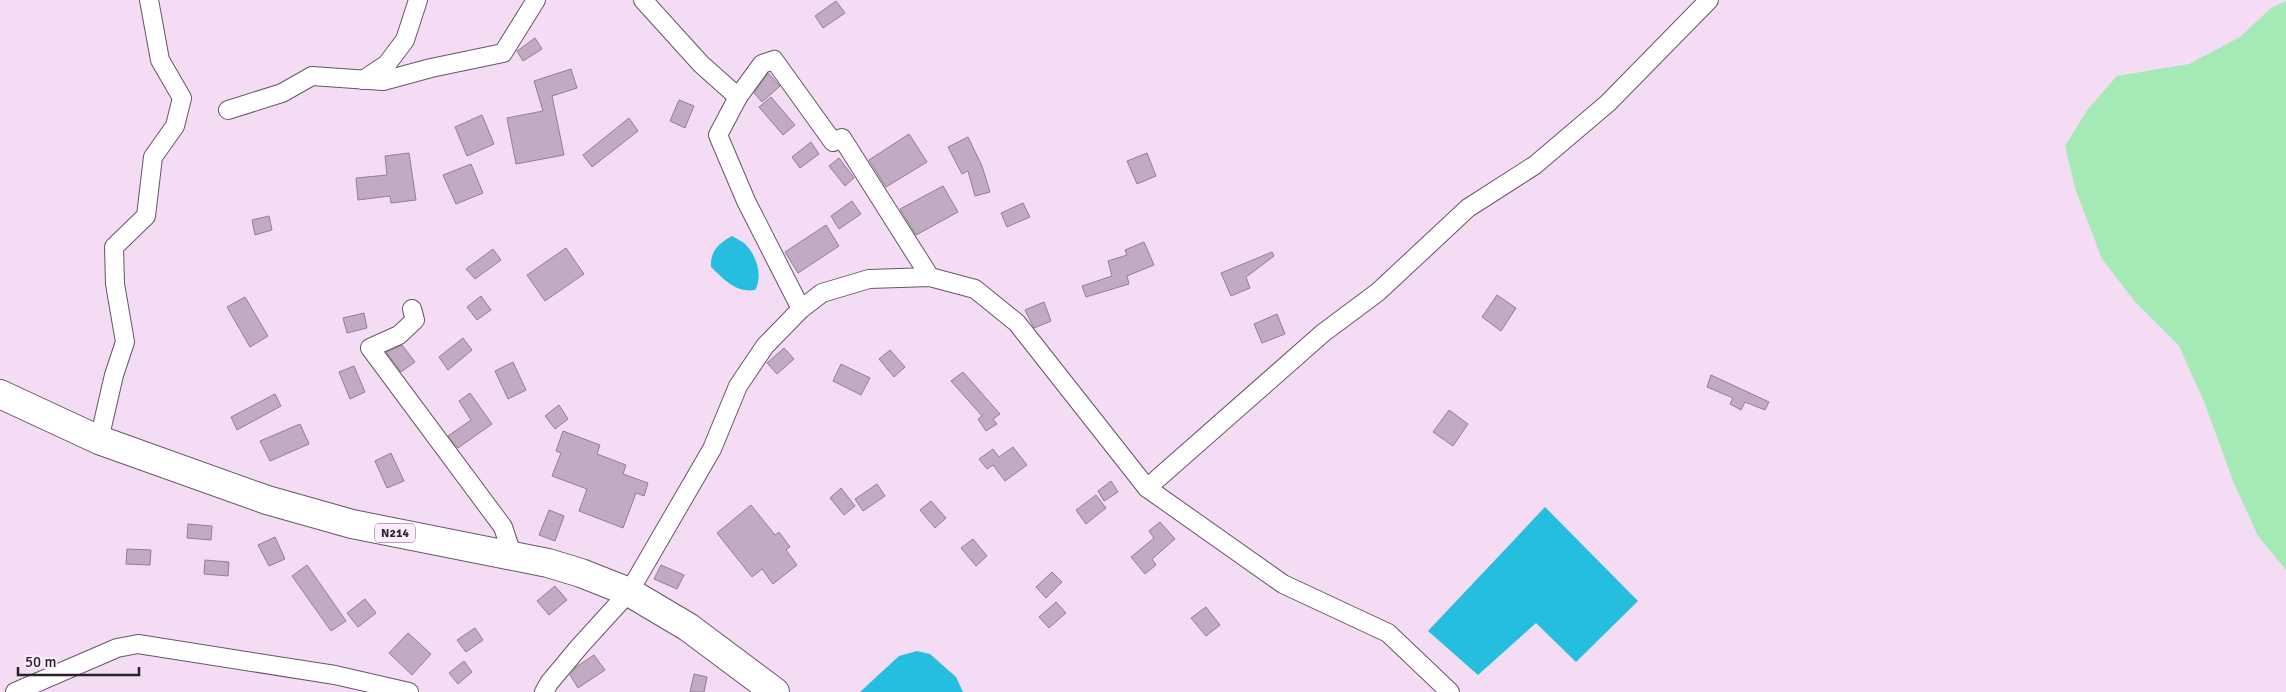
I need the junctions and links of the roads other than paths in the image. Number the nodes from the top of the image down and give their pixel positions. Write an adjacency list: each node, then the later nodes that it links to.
1 (149, 0): 13 (street)
2 (418, 0): 6 (street)
3 (536, 0): 6 (street)
4 (643, 0): 7 (street)
5 (1709, 0): 14 (street)
6 (363, 80): 8 (street)
7 (738, 97): 9 (street); 11 (street)
8 (228, 110)
9 (930, 277): 11 (street); 14 (street)
10 (412, 309): 15 (street)
11 (801, 309): 16 (street)
12 (0, 394): 13 (highway, N214)
13 (99, 440): 15 (highway, N214)
14 (1147, 488): 21 (street)
15 (513, 557): 16 (highway, N214)
16 (629, 592): 19 (street); 20 (highway, N214)
17 (15, 692): 18 (street)
18 (409, 692)
19 (544, 692)
20 (775, 692)
21 (1450, 692)

